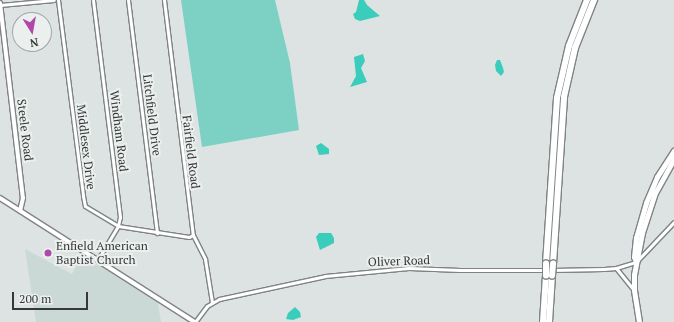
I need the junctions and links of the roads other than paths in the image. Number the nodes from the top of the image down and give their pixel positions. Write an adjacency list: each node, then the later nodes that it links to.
1 (54, 0): 8 (street)
2 (58, 0): 16 (street, Middlesex Drive)
3 (93, 0): 16 (street, Windham Road)
4 (128, 0): 17 (street, Litchfield Drive)
5 (164, 0): 18 (street, Fairfield Road)
6 (587, 0): 25 (highway, bridge)
7 (594, 0): 26 (highway, bridge)
8 (0, 4): 9 (street, Steele Road)
9 (1, 21): 14 (street, Steele Road)
10 (674, 151): 12 (main road)
11 (674, 159): 12 (main road)
12 (652, 194): 20 (main road)
13 (0, 198): 14 (street)
14 (20, 211): 19 (street)
15 (674, 222): 20 (street)
16 (118, 226): 17 (street, Middlesex Drive); 19 (street, Windham Road)
17 (157, 233): 18 (street, Middlesex Drive)
18 (193, 235): 23 (street, Fairfield Road)
19 (98, 259): 24 (street)
20 (636, 262): 21 (street, Oliver Road); 22 (main road)
21 (616, 268): 22 (street); 23 (street, Oliver Road)
22 (634, 290): 27 (main road)
23 (212, 302): 24 (street)
24 (195, 322)
25 (543, 322)
26 (550, 322)
27 (639, 322)

